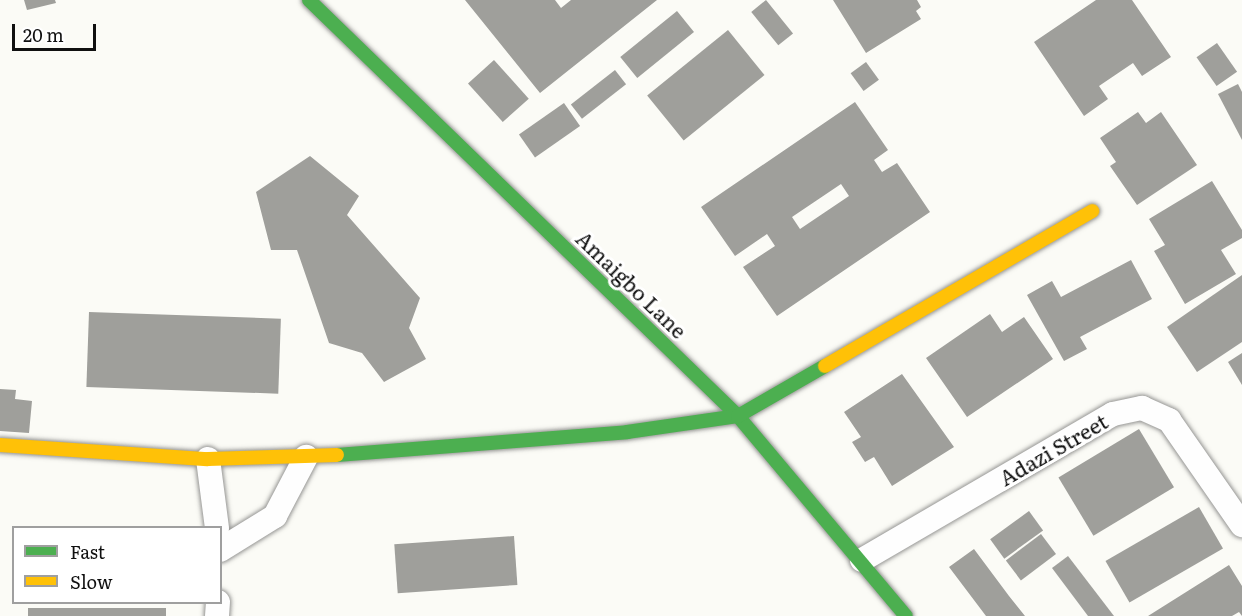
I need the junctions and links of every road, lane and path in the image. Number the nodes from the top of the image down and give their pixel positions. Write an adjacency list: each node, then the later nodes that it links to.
1 (309, 0): 3 (street, Amaigbo Lane)
2 (1092, 212): 3 (street)
3 (738, 416): 5 (street); 10 (street, Amaigbo Lane)
4 (0, 445): 6 (street)
5 (306, 457): 6 (street); 9 (street)
6 (208, 459): 8 (street)
7 (1242, 525): 10 (street, Adazi Street)
8 (217, 526)
9 (222, 549)
10 (862, 560): 11 (street, Amaigbo Lane)
11 (906, 616)

